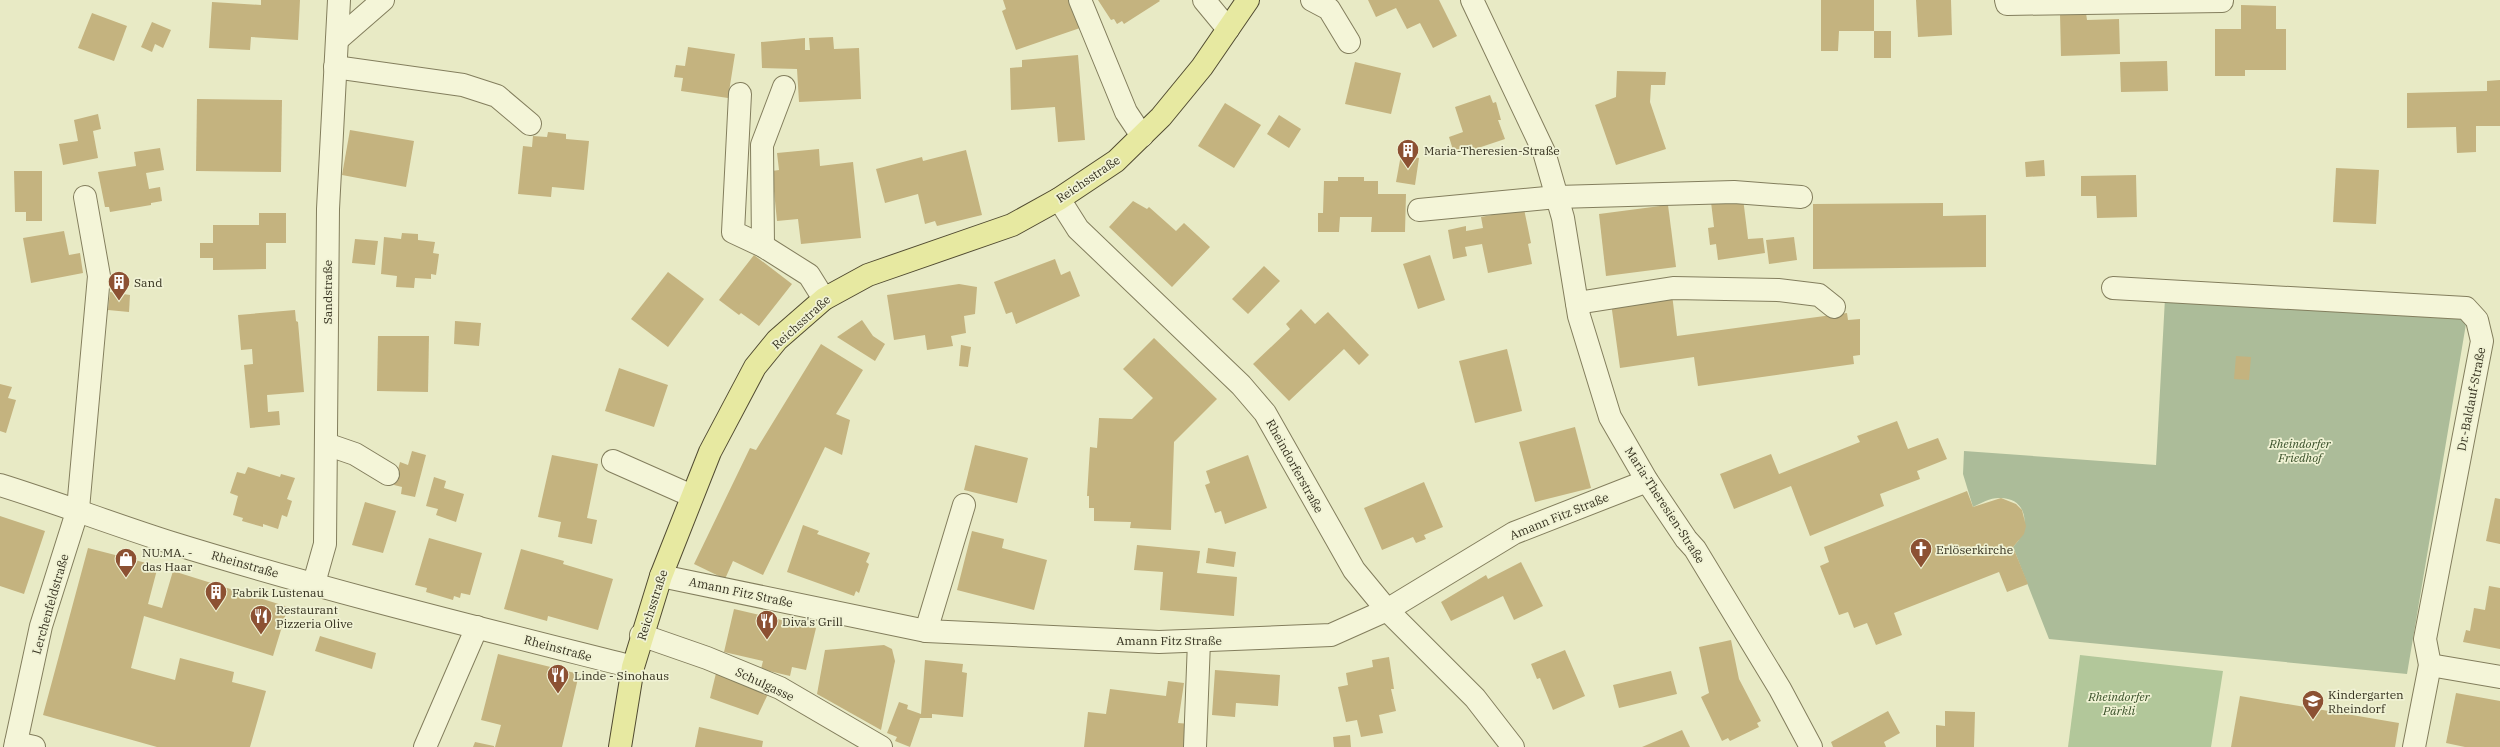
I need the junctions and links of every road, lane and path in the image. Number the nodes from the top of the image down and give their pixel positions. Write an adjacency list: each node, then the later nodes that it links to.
1 (339, 0): 11 (street, Sandstraße)
2 (383, 0): 11 (street)
3 (1080, 0): 17 (street)
4 (1204, 0): 10 (street)
5 (1248, 0): 10 (main road, Reichsstraße)
6 (1312, 0): 12 (street)
7 (1472, 0): 19 (street, Maria-Theresien-Straße)
8 (2006, 0): 9 (street)
9 (2222, 1)
10 (1228, 30): 17 (main road, Reichsstraße)
11 (337, 40): 13 (street, Sandstraße)
12 (1350, 42)
13 (335, 67): 16 (street); 28 (street, Sandstraße)
14 (784, 87): 23 (street)
15 (740, 94): 23 (street)
16 (530, 124)
17 (1142, 136): 21 (main road, Reichsstraße)
18 (85, 197): 35 (street)
19 (1557, 197): 20 (street); 22 (street); 26 (street, Maria-Theresien-Straße)
20 (1801, 197)
21 (1059, 199): 25 (main road, Reichsstraße); 38 (street, Rheindorferstraße)
22 (1420, 210)
23 (763, 246): 25 (street)
24 (2113, 288): 43 (street, Dr.-Baldauf-Straße)
25 (824, 299): 33 (main road, Reichsstraße)
26 (1577, 303): 27 (street); 31 (street, Maria-Theresien-Straße)
27 (1834, 307)
28 (326, 444): 30 (street); 37 (street, Sandstraße)
29 (613, 461): 33 (street)
30 (388, 474)
31 (1647, 481): 38 (street, Amann Fitz Straße); 52 (street, Maria-Theresien-Straße)
32 (0, 485): 35 (street, Rheinstraße)
33 (692, 496): 36 (main road, Reichsstraße)
34 (964, 505): 40 (street)
35 (78, 509): 37 (street, Rheinstraße); 46 (street, Lerchenfeldstraße)
36 (661, 576): 40 (street, Amann Fitz Straße); 41 (main road, Reichsstraße)
37 (314, 583): 39 (street, Rheinstraße)
38 (1387, 610): 42 (street, Amann Fitz Straße); 51 (street, Rheindorferstraße)
39 (477, 627): 44 (street, Rheinstraße); 47 (street)
40 (926, 631): 42 (street, Amann Fitz Straße)
41 (641, 635): 44 (main road, Reichsstraße); 49 (street, Schulgasse)
42 (1199, 641): 50 (street)
43 (2430, 665): 45 (street); 53 (street, Dr.-Baldauf-Straße)
44 (633, 667): 48 (main road, Reichsstraße)
45 (2500, 677)
46 (17, 743)
47 (425, 747)
48 (620, 747)
49 (881, 747)
50 (1195, 747)
51 (1513, 747)
52 (1812, 747)
53 (2414, 747)

